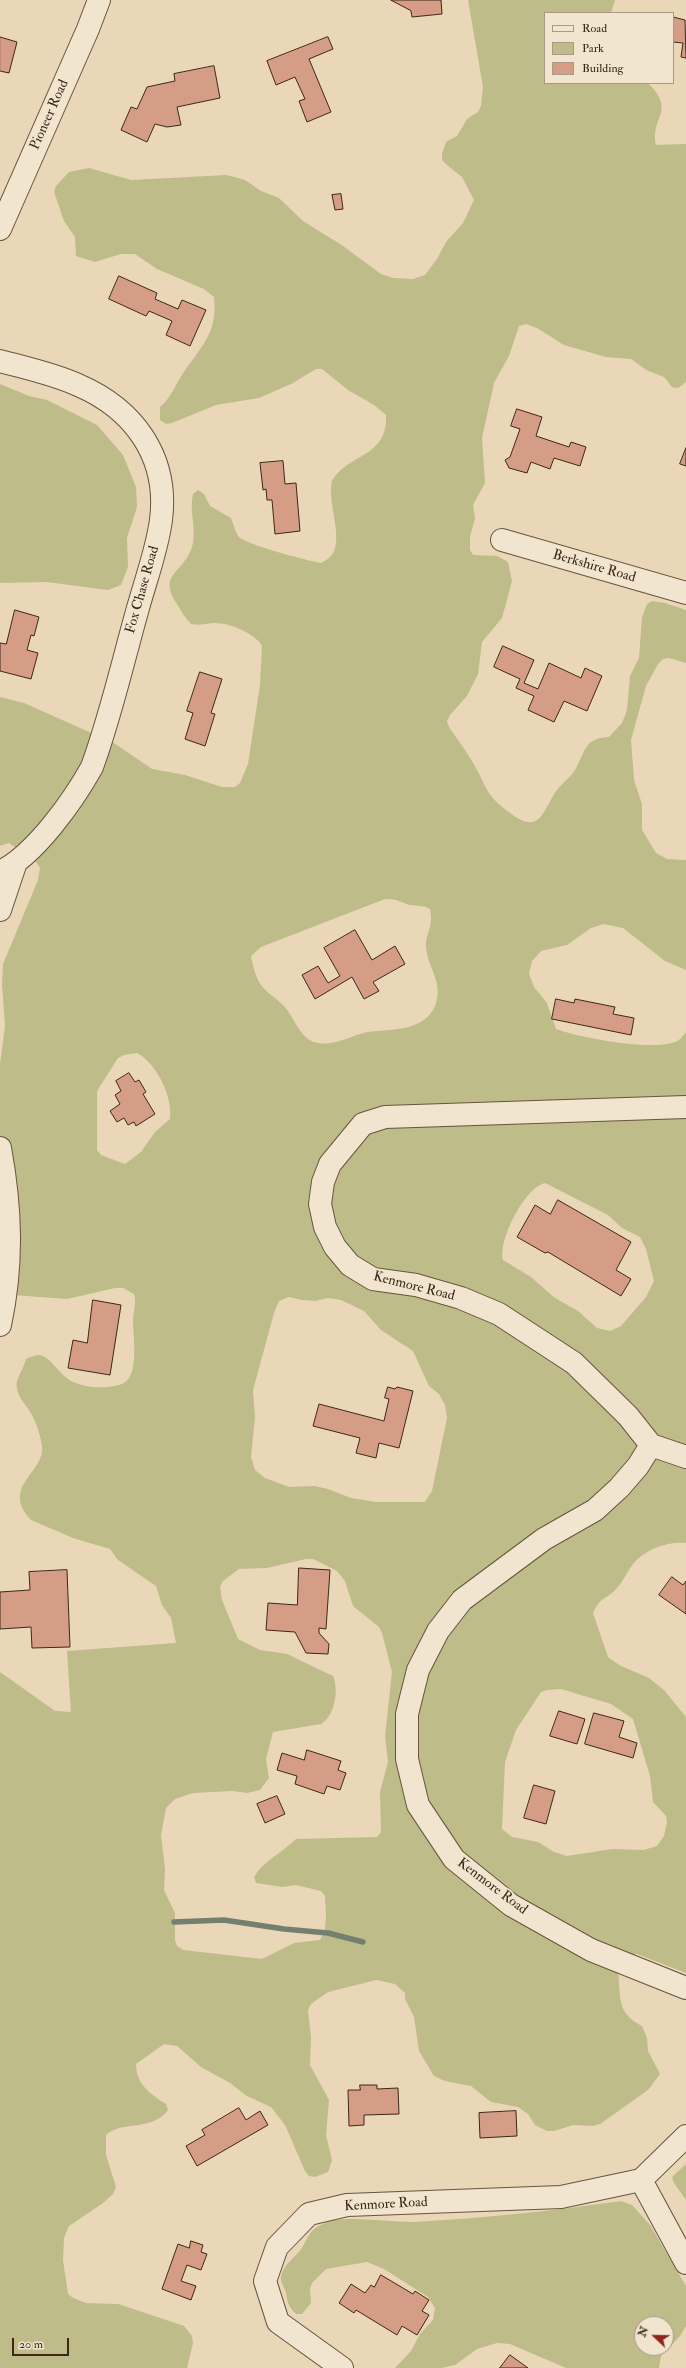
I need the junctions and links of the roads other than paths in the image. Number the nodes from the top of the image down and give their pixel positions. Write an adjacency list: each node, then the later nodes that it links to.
1 (99, 0): 2 (street, Pioneer Road)
2 (0, 230)
3 (0, 361): 6 (street, Fox Chase Road)
4 (502, 540): 5 (street, Berkshire Road)
5 (686, 593)
6 (8, 868): 7 (street)
7 (0, 910)
8 (686, 1107): 11 (street, Kenmore Road)
9 (0, 1148): 10 (street)
10 (0, 1325)
11 (651, 1445): 12 (street); 13 (street, Kenmore Road)
12 (686, 1457)
13 (686, 1988)
14 (686, 2136): 15 (street)
15 (641, 2180): 16 (street); 17 (street, Kenmore Road)
16 (686, 2263)
17 (342, 2368)

